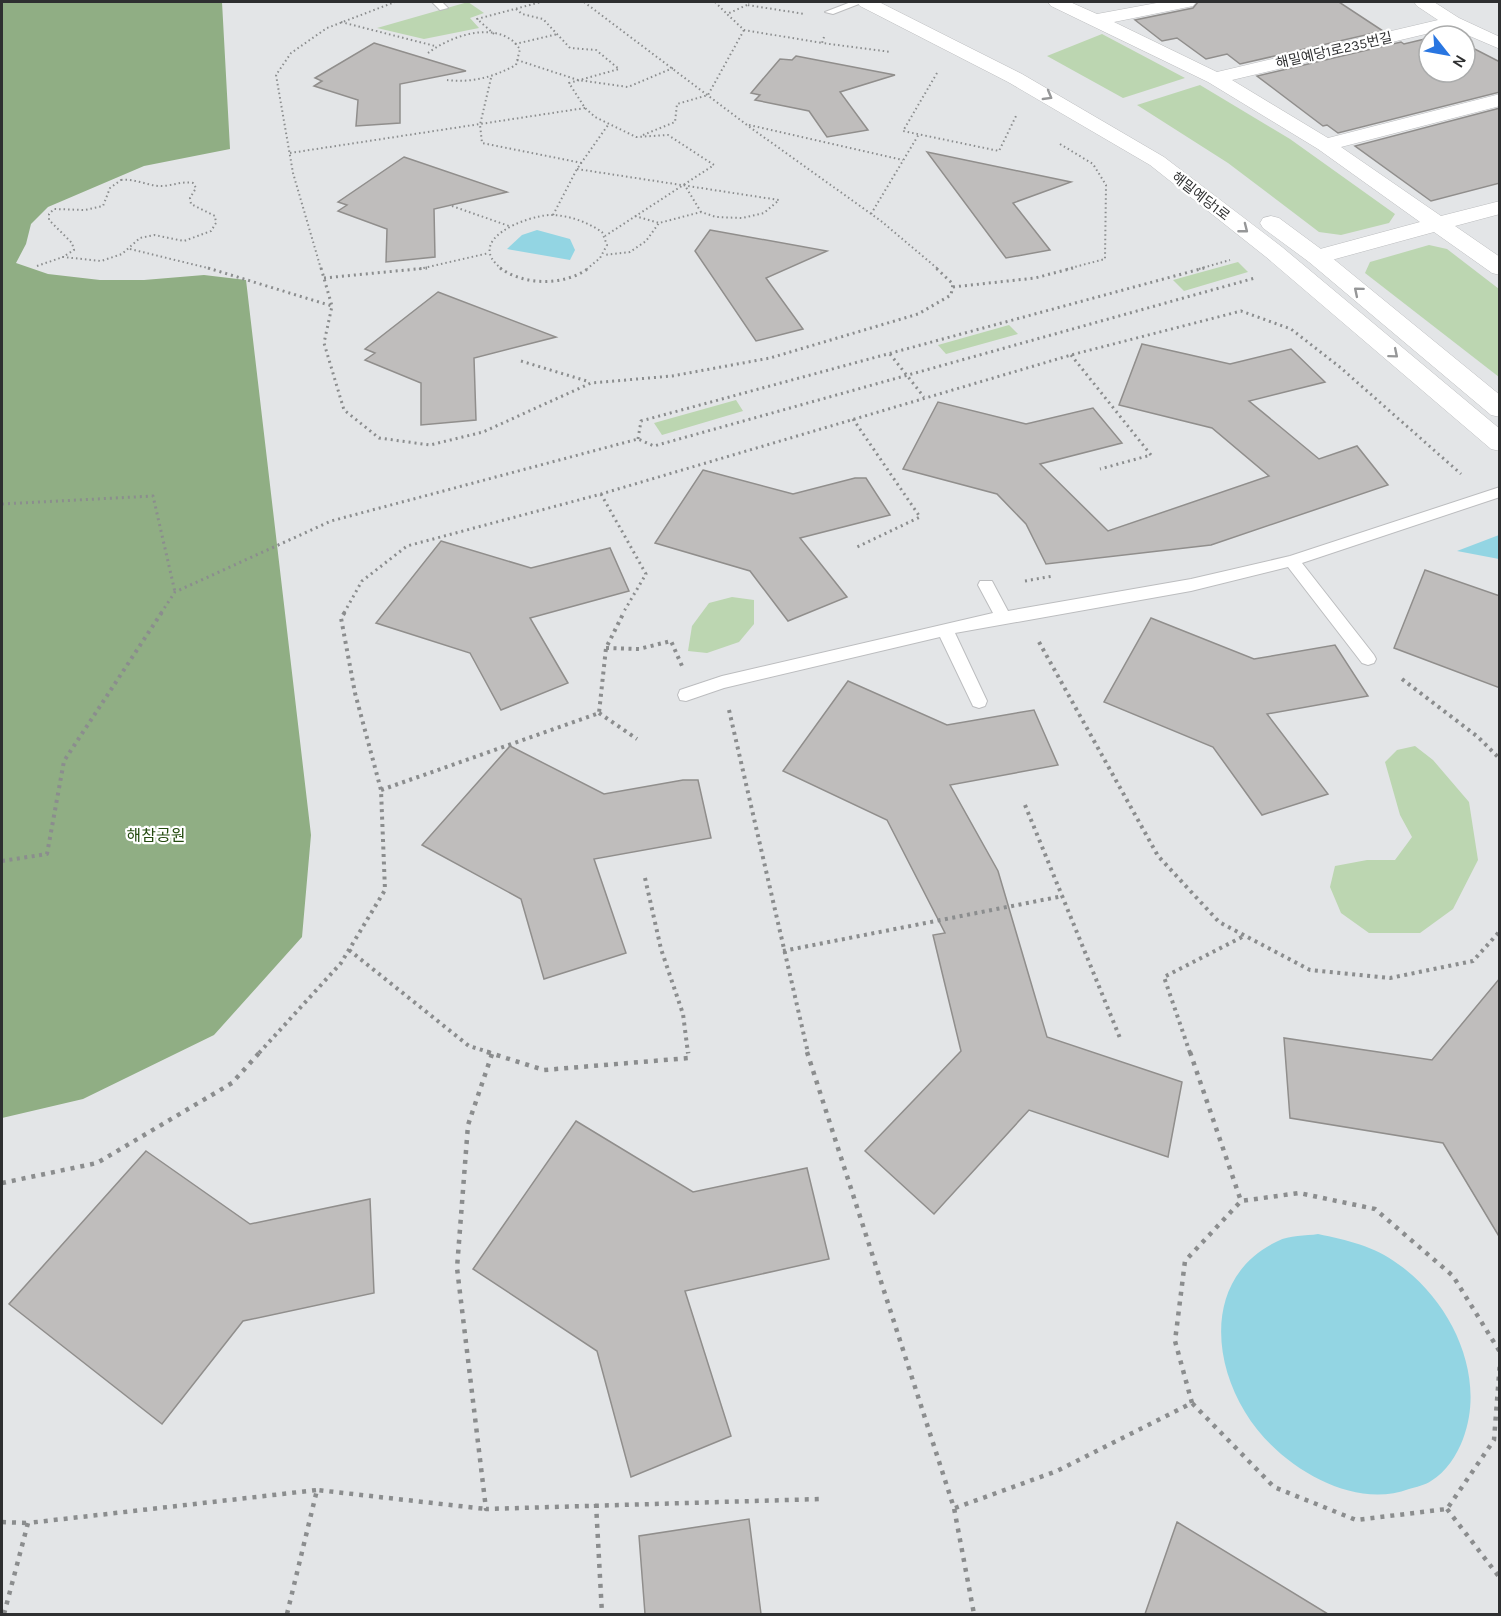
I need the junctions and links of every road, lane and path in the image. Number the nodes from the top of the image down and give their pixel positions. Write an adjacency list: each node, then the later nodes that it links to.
1 (394, 2): 17 (path)
2 (542, 2): 12 (path)
3 (584, 2): 30 (path)
4 (715, 2): 14 (path)
5 (859, 2): 13 (lane)
6 (866, 2): 85 (street, 해밀예당1로, one-way to 85)
7 (900, 2): 52 (street, 해밀예당1로)
8 (1057, 2): 16 (street)
9 (1187, 2): 16 (street)
10 (1423, 2): 18 (street)
11 (748, 3): 14 (path); 15 (path)
12 (516, 9): 20 (path); 21 (path)
13 (830, 12)
14 (727, 14): 19 (path)
15 (810, 14)
16 (1097, 20): 33 (street)
17 (341, 22): 26 (path); 47 (path)
18 (1453, 22): 25 (street); 33 (street, 해밀예당1로235번길)
19 (744, 30): 23 (path); 36 (path)
20 (559, 34): 24 (path); 35 (path)
21 (495, 35): 24 (path); 26 (path)
22 (825, 35): 23 (path)
23 (822, 43): 28 (path)
24 (515, 44): 29 (path)
25 (1500, 44)
26 (436, 46): 27 (path)
27 (428, 53)
28 (901, 53)
29 (517, 60): 32 (path); 35 (path)
30 (673, 68): 35 (path); 36 (path)
31 (933, 70): 43 (path)
32 (491, 78): 34 (path); 41 (path)
33 (1215, 78): 46 (street)
34 (447, 80)
35 (578, 80): 38 (path)
36 (708, 95): 40 (path); 44 (path)
37 (1500, 100): 46 (street)
38 (585, 108): 41 (path); 42 (path)
39 (1012, 113): 43 (path)
40 (747, 124): 48 (path); 57 (path)
41 (480, 125): 47 (path); 49 (path)
42 (608, 125): 44 (path); 49 (path)
43 (919, 134): 48 (path)
44 (638, 137): 51 (path)
45 (1053, 139): 74 (path)
46 (1326, 145): 61 (street)
47 (290, 153): 73 (path)
48 (903, 160): 57 (path)
49 (582, 163): 50 (path)
50 (577, 169): 51 (path); 58 (path)
51 (684, 184): 56 (path); 56 (path); 59 (path)
52 (1229, 191)
53 (452, 206): 62 (path)
54 (1500, 207): 61 (street)
55 (1255, 211): 68 (street, 해밀예당1로)
56 (701, 212): 60 (path)
57 (871, 214): 74 (path)
58 (553, 215): 62 (path); 63 (path)
59 (635, 216): 60 (path); 63 (path)
60 (659, 223): 66 (path)
61 (1440, 224): 68 (street); 71 (street)
62 (510, 226): 65 (path)
63 (605, 236): 66 (path)
64 (129, 248): 67 (path); 67 (path); 75 (path)
65 (489, 253): 66 (path); 73 (path)
66 (604, 255)
67 (63, 257): 70 (path)
68 (1317, 257): 82 (street, 해밀예당1로, one-way to 68)
69 (1234, 258): 76 (path)
70 (37, 266)
71 (1500, 268)
72 (1263, 275): 79 (path)
73 (324, 278): 75 (path)
74 (953, 287): 80 (path)
75 (332, 306): 80 (path)
76 (890, 354): 79 (path); 84 (path)
77 (1071, 355): 81 (path); 86 (path); 87 (path)
78 (521, 361): 80 (path)
79 (906, 375): 81 (path); 84 (path)
80 (591, 383)
81 (924, 397): 83 (path)
82 (1500, 409)
83 (853, 419): 89 (path); 91 (path)
84 (638, 439): 95 (path)
85 (1500, 443)
86 (1100, 469)
87 (1465, 478)
88 (1500, 492): 92 (lane)
89 (601, 494): 99 (path); 109 (path)
90 (2, 504): 95 (path)
91 (855, 548)
92 (1292, 561): 96 (lane); 100 (lane)
93 (1060, 575): 94 (path)
94 (988, 587): 97 (lane)
95 (175, 592): 111 (path)
96 (1022, 612): 97 (lane); 115 (path)
97 (1003, 616): 98 (lane)
98 (945, 629): 103 (lane); 105 (lane)
99 (606, 648): 101 (path); 106 (path)
100 (1368, 658)
101 (684, 671)
102 (1402, 680): 108 (path)
103 (722, 682): 104 (lane); 117 (path)
104 (686, 695)
105 (979, 701)
106 (599, 713): 107 (path); 109 (path)
107 (637, 739)
108 (1500, 759)
109 (381, 790): 116 (path)
110 (1025, 805): 113 (path)
111 (2, 861)
112 (645, 878): 119 (path)
113 (1063, 897): 117 (path); 118 (path)
114 (1500, 931): 115 (path)
115 (1245, 936): 121 (path)
116 (349, 950): 119 (path); 120 (path)
117 (783, 951): 128 (path)
118 (1120, 1038)
119 (492, 1054): 129 (path)
120 (2, 1183)
121 (1241, 1201): 122 (path); 124 (path)
122 (1500, 1352)
123 (1500, 1362): 130 (path)
124 (1192, 1403): 128 (path); 130 (path)
125 (317, 1490): 129 (path); 132 (path); 135 (path)
126 (822, 1499): 127 (path)
127 (596, 1504): 129 (path); 136 (path)
128 (954, 1508): 137 (path)
129 (486, 1509)
130 (1447, 1509): 133 (path)
131 (2, 1522): 132 (path)
132 (28, 1523): 134 (path)
133 (1500, 1578)
134 (4, 1614)
135 (287, 1614)
136 (602, 1614)
137 (974, 1614)

